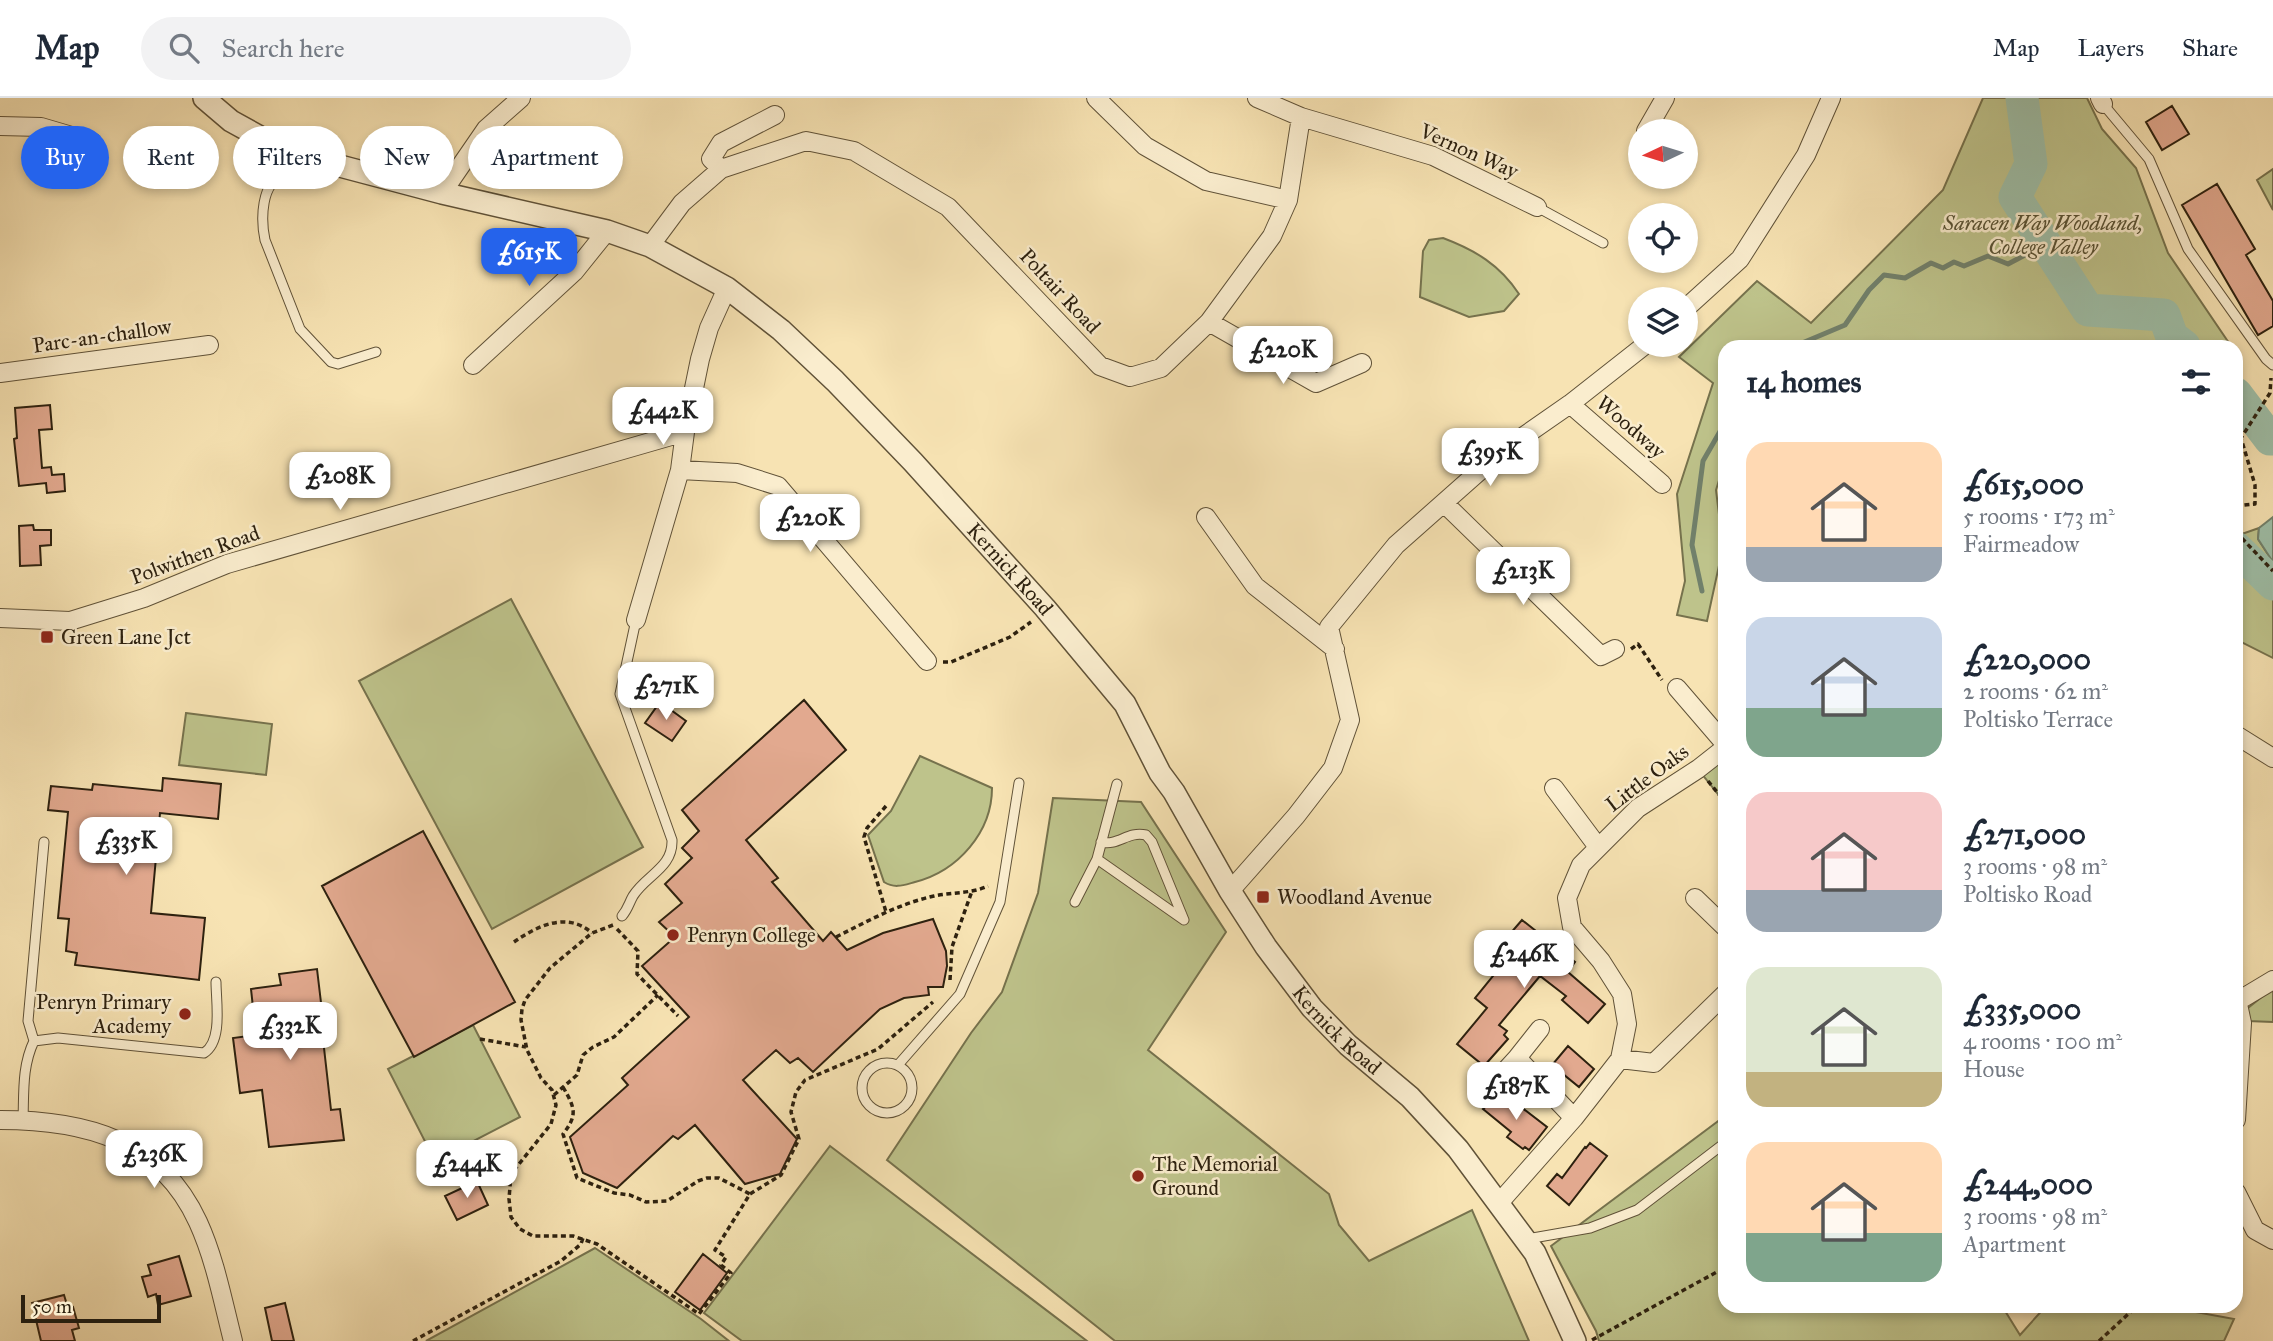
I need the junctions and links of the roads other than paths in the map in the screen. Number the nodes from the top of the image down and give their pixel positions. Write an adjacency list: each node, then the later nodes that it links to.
1 (204, 98): 12 (street, Kernick Road)
2 (521, 98): 17 (street)
3 (1096, 98): 18 (street)
4 (1258, 98): 9 (street)
5 (1665, 98): 10 (street)
6 (1831, 98): 24 (street)
7 (2102, 101): 30 (lane)
8 (775, 115): 15 (street)
9 (1301, 117): 18 (street, Poltair Road); 19 (street, Vernon Way)
10 (1653, 119)
11 (0, 126): 13 (street)
12 (240, 126)
13 (21, 127)
14 (346, 167): 17 (street, Kernick Road)
15 (721, 169): 22 (street, Poltair Road); 25 (street, Poltair Road)
16 (268, 189): 27 (lane)
17 (442, 192): 20 (street, Kernick Road)
18 (1288, 200): 25 (street, Poltair Road)
19 (1537, 207): 21 (lane)
20 (607, 231): 22 (street, Kernick Road); 31 (street)
21 (1603, 243)
22 (650, 246): 23 (street, Kernick Road)
23 (727, 288): 34 (street); 56 (street, Kernick Road)
24 (1698, 297)
25 (1209, 322): 29 (street)
26 (209, 345): 32 (street, Parc-an-challow)
27 (376, 352)
28 (1630, 357): 33 (street)
29 (1362, 363)
30 (2271, 363)
31 (473, 365)
32 (0, 373)
33 (1570, 404): 36 (street, Woodway); 37 (street)
34 (685, 432): 35 (street); 39 (street, Polwithen Road)
35 (680, 470): 40 (street); 43 (street)
36 (1662, 484)
37 (1444, 503): 41 (street); 42 (street)
38 (1206, 517): 41 (street)
39 (0, 618)
40 (636, 620): 59 (lane)
41 (1335, 649): 56 (street)
42 (1615, 649)
43 (927, 661)
44 (1678, 688): 45 (street, Little Oaks)
45 (1718, 736)
46 (2243, 739): 48 (street)
47 (1718, 753): 54 (street, Little Oaks)
48 (2273, 758)
49 (1019, 783): 69 (lane)
50 (1117, 784): 53 (lane)
51 (1555, 788): 54 (street)
52 (44, 842): 66 (lane)
53 (1101, 842): 55 (lane); 55 (lane)
54 (1598, 847): 68 (street, Little Oaks)
55 (1097, 859): 58 (lane)
56 (1230, 891): 75 (street, Kernick Road)
57 (1695, 898): 60 (street)
58 (1075, 902)
59 (622, 916)
60 (1718, 920)
61 (2273, 981): 63 (street)
62 (216, 982): 66 (lane)
63 (2243, 995)
64 (1718, 1001): 68 (street)
65 (1541, 1029): 67 (street)
66 (34, 1041): 73 (lane)
67 (1517, 1058): 70 (street); 71 (street)
68 (1620, 1059): 71 (street, Little Oaks)
69 (898, 1065): 69 (lane)
70 (1485, 1094)
71 (1574, 1118): 75 (street, Little Oaks)
72 (0, 1120): 73 (street)
73 (23, 1120): 79 (street)
74 (1718, 1148): 77 (lane)
75 (1499, 1203): 77 (street, Kernick Road)
76 (2243, 1206): 78 (street)
77 (1525, 1239): 80 (street, Kernick Road)
78 (2273, 1240)
79 (233, 1341)
80 (1575, 1341)

